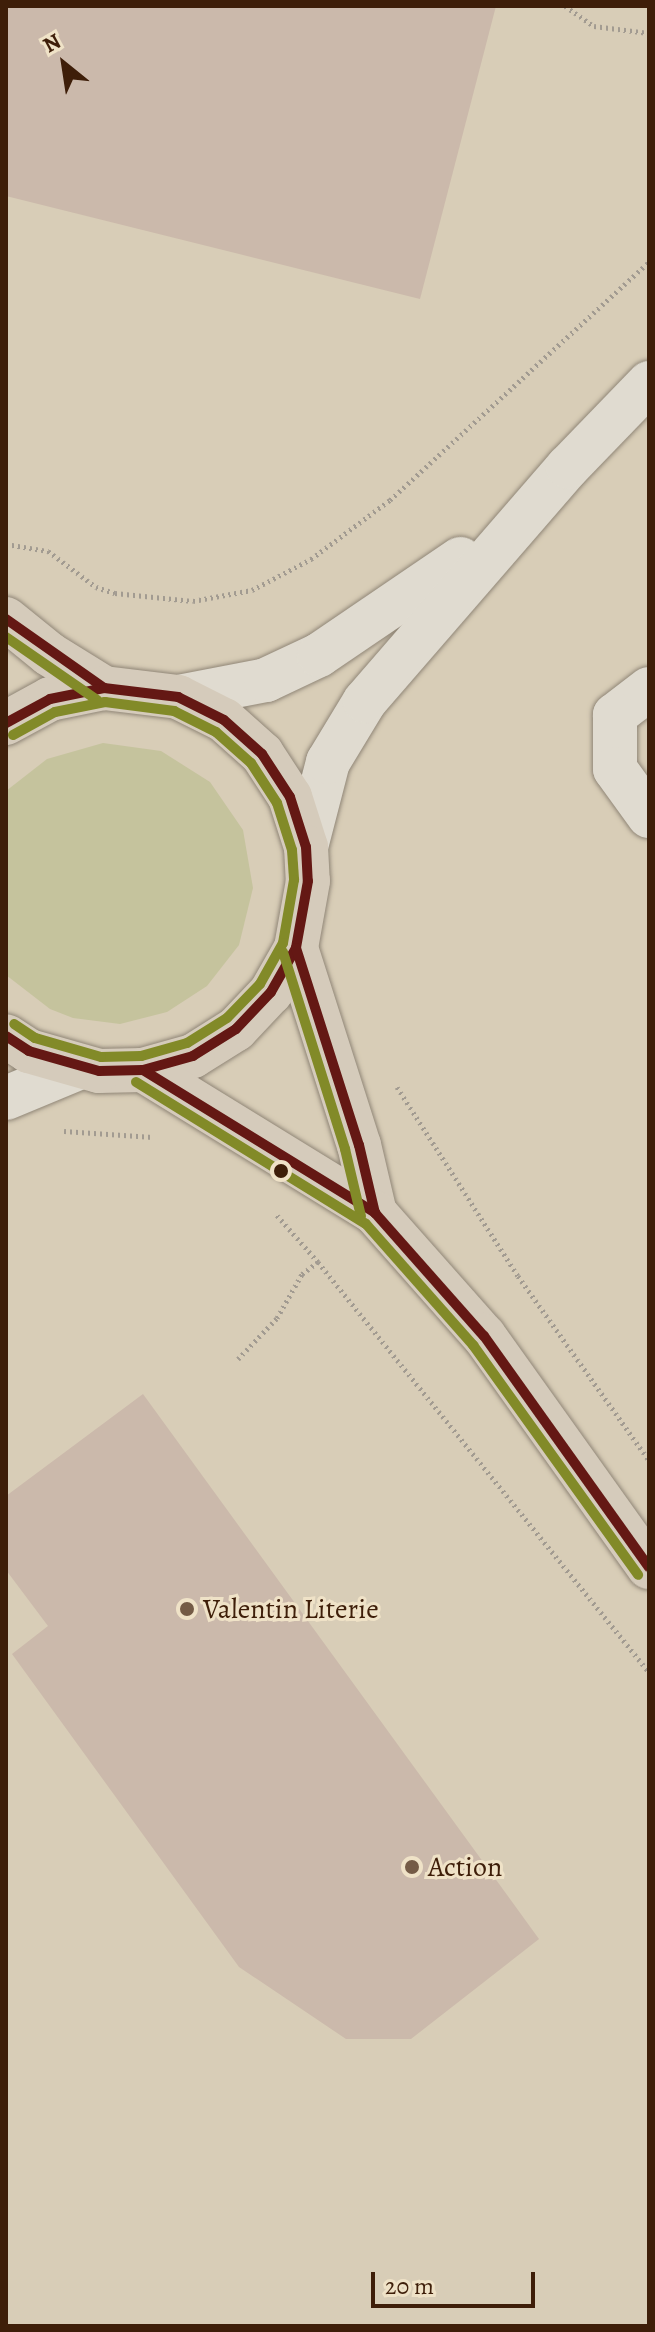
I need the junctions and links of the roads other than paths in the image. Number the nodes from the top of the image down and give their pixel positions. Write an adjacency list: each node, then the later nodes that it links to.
1 (649, 383): 2 (street)
2 (568, 467): 6 (street); 9 (street)
3 (6, 619): 4 (main road)
4 (104, 688): 6 (main road); 7 (main road)
5 (649, 689): 8 (street)
6 (178, 697): 9 (main road)
7 (6, 723)
8 (649, 816)
9 (306, 847): 10 (main road)
10 (296, 948): 13 (main road); 15 (main road)
11 (6, 1036): 12 (main road)
12 (78, 1068): 13 (main road); 14 (street)
13 (143, 1070): 15 (main road)
14 (6, 1098)
15 (375, 1213): 16 (main road)
16 (649, 1567)

